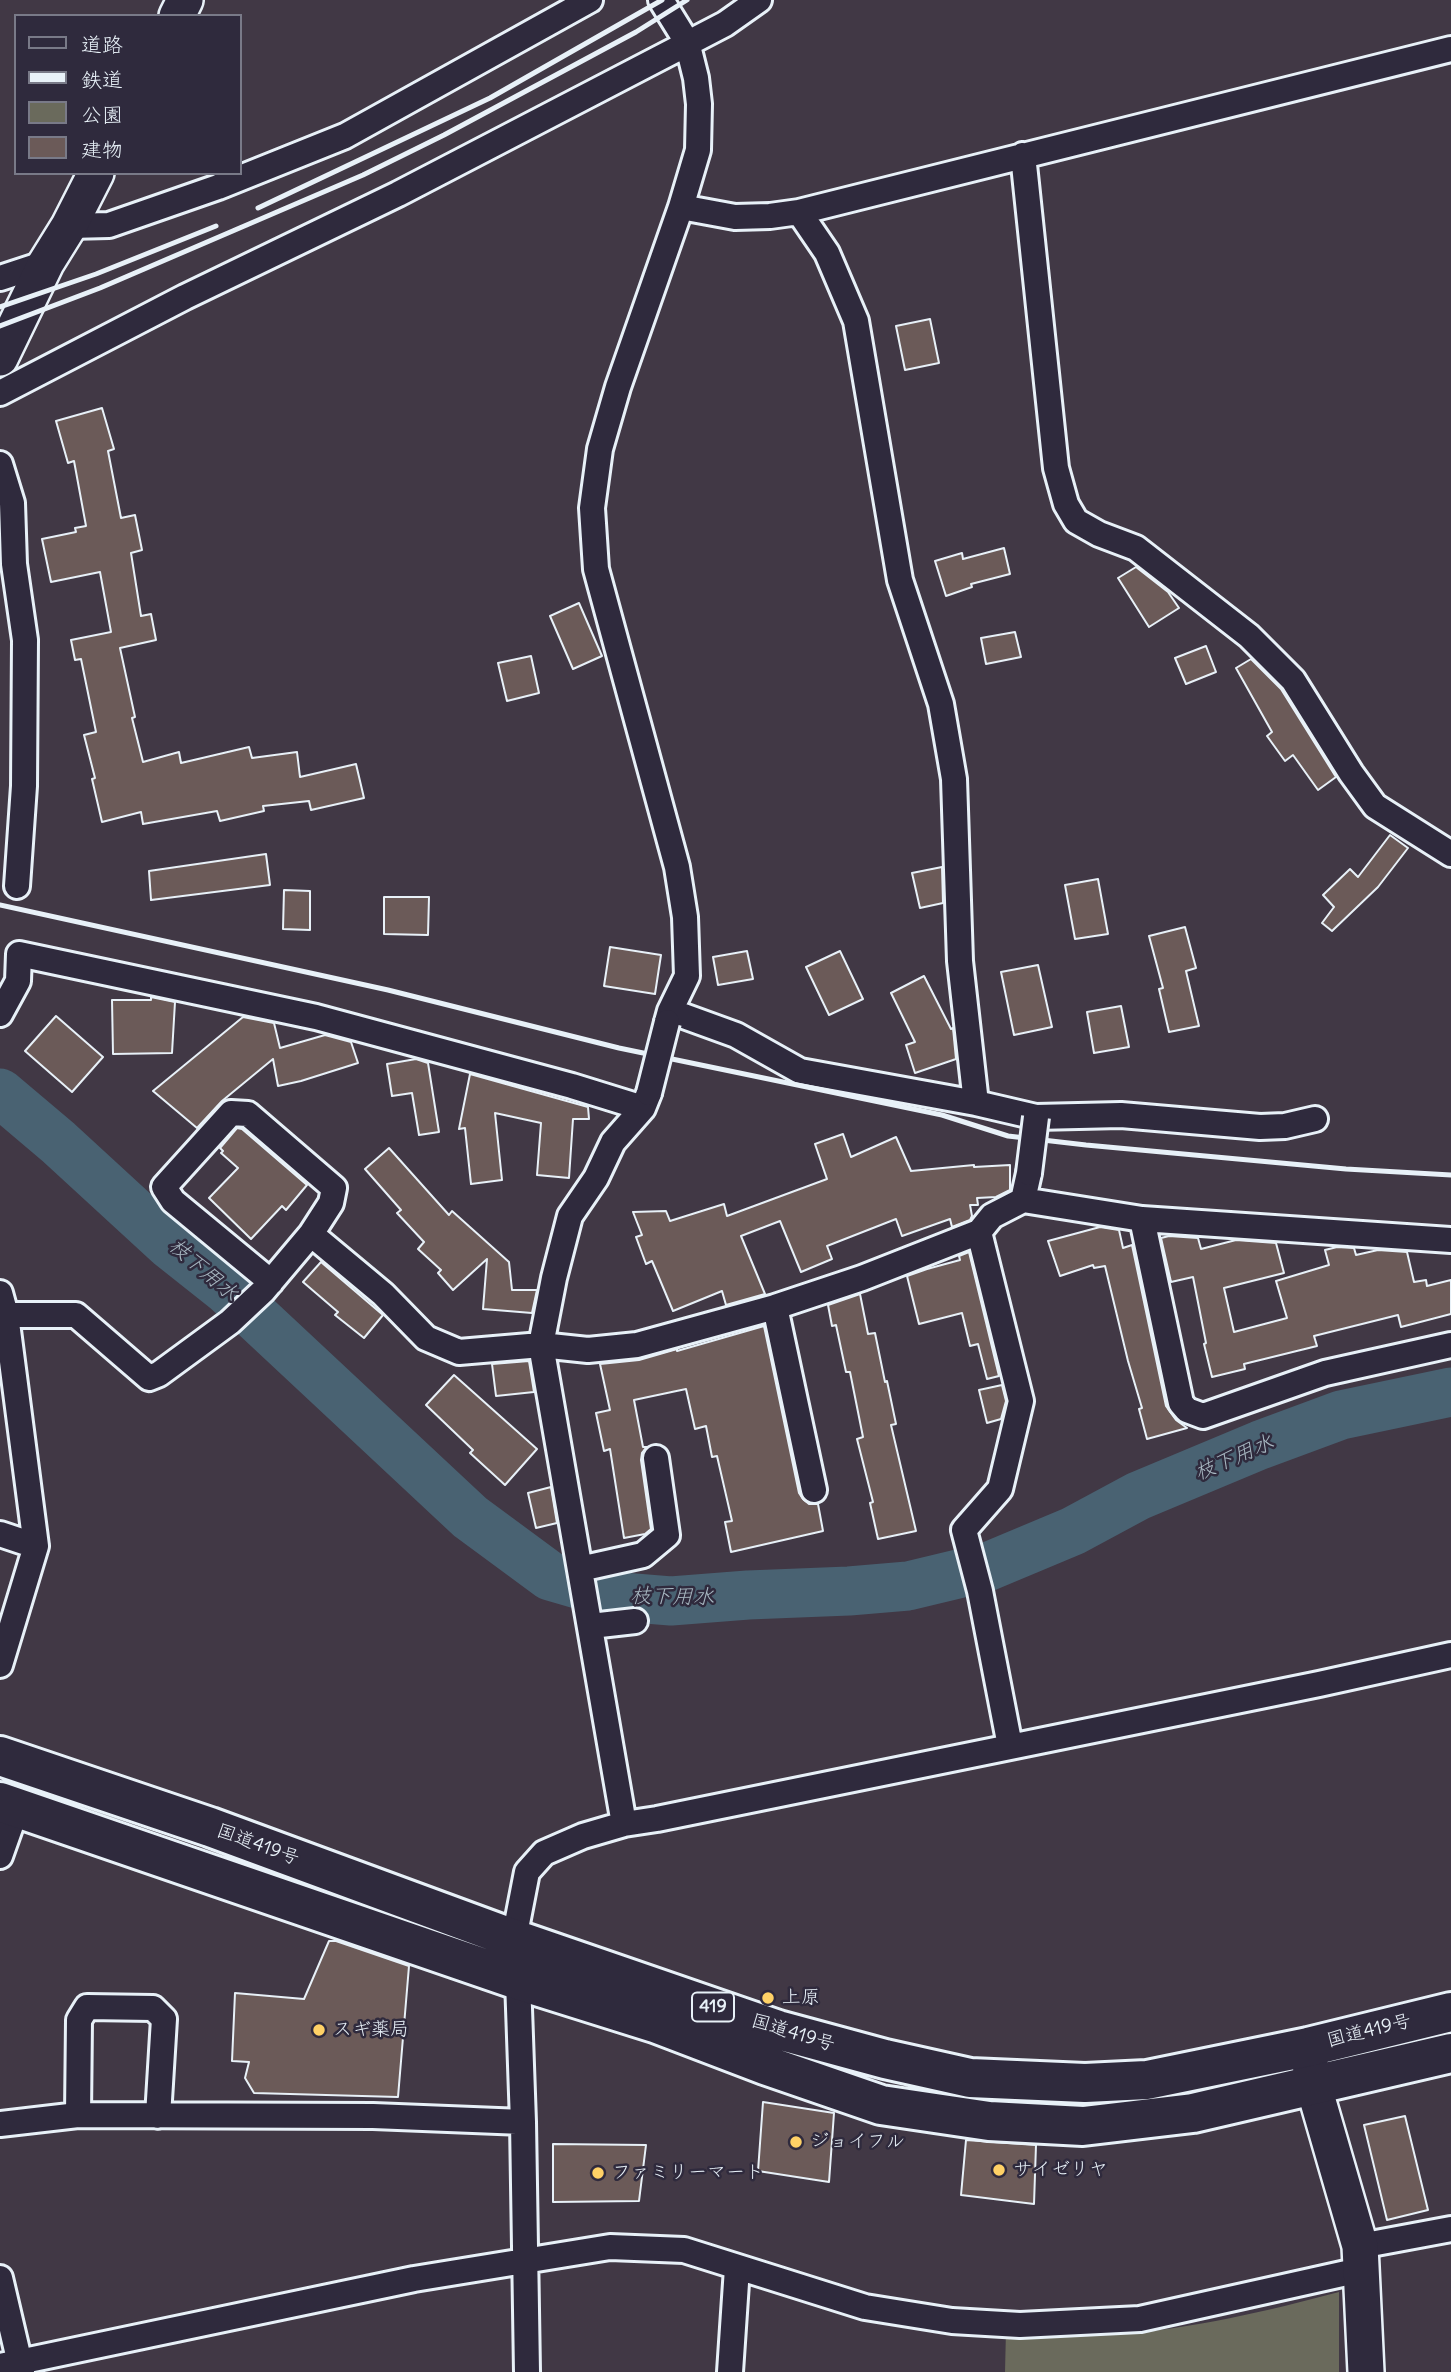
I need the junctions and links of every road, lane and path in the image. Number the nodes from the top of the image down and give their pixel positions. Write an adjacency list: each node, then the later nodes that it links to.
1 (590, 0): 10 (street)
2 (661, 0): 4 (street)
3 (760, 0): 4 (street)
4 (687, 42): 8 (street); 14 (street)
5 (1451, 49): 6 (street)
6 (1023, 155): 9 (street); 16 (street)
7 (95, 175): 10 (street)
8 (681, 207): 9 (street); 20 (street)
9 (799, 212): 22 (street)
10 (69, 226): 11 (street)
11 (46, 263): 12 (street); 13 (street)
12 (0, 278)
13 (0, 358)
14 (0, 393)
15 (0, 464): 17 (street)
16 (1451, 854)
17 (17, 886)
18 (10, 953): 19 (street); 21 (street)
19 (0, 1014)
20 (668, 1016): 21 (street, bridge); 22 (street)
21 (646, 1100): 33 (street)
22 (976, 1103): 23 (street)
23 (1036, 1117): 24 (street); 25 (street, bridge)
24 (1315, 1119)
25 (1023, 1200): 26 (street); 27 (street)
26 (1142, 1219): 29 (street); 34 (street)
27 (979, 1231): 32 (street); 44 (street)
28 (311, 1234): 30 (street); 30 (street); 33 (street)
29 (1451, 1240)
30 (267, 1286): 31 (street)
31 (3, 1304): 38 (street)
32 (775, 1307): 33 (street); 36 (street)
33 (541, 1345): 39 (street)
34 (1451, 1345)
35 (656, 1458): 39 (street)
36 (814, 1490)
37 (0, 1534): 38 (street)
38 (36, 1546): 43 (street)
39 (580, 1569): 41 (street)
40 (635, 1620): 41 (street)
41 (591, 1622): 47 (street)
42 (1451, 1655): 44 (street)
43 (0, 1665)
44 (1010, 1746): 47 (street)
45 (0, 1756): 49 (highway, 国道419号 / 419)
46 (8, 1805): 48 (street); 50 (highway, 国道419号 / 419)
47 (624, 1824): 49 (street)
48 (0, 1856)
49 (514, 1939): 50 (street); 52 (highway, 国道419号 / 419)
50 (518, 1979): 54 (highway, 国道419号 / 419); 57 (street)
51 (1451, 2012): 52 (highway, 国道419号 / 419)
52 (1308, 2046): 54 (street)
53 (1451, 2053): 54 (highway, 国道419号 / 419)
54 (1313, 2084): 60 (street)
55 (78, 2115): 56 (street); 56 (street); 58 (street)
56 (158, 2116): 57 (street)
57 (523, 2122): 61 (street)
58 (0, 2124)
59 (1451, 2230): 60 (street)
60 (1360, 2258): 62 (street); 67 (street)
61 (524, 2261): 62 (street); 64 (street); 65 (street)
62 (737, 2268): 66 (street)
63 (0, 2278): 64 (street)
64 (14, 2366)
65 (527, 2372)
66 (730, 2372)
67 (1366, 2372)

